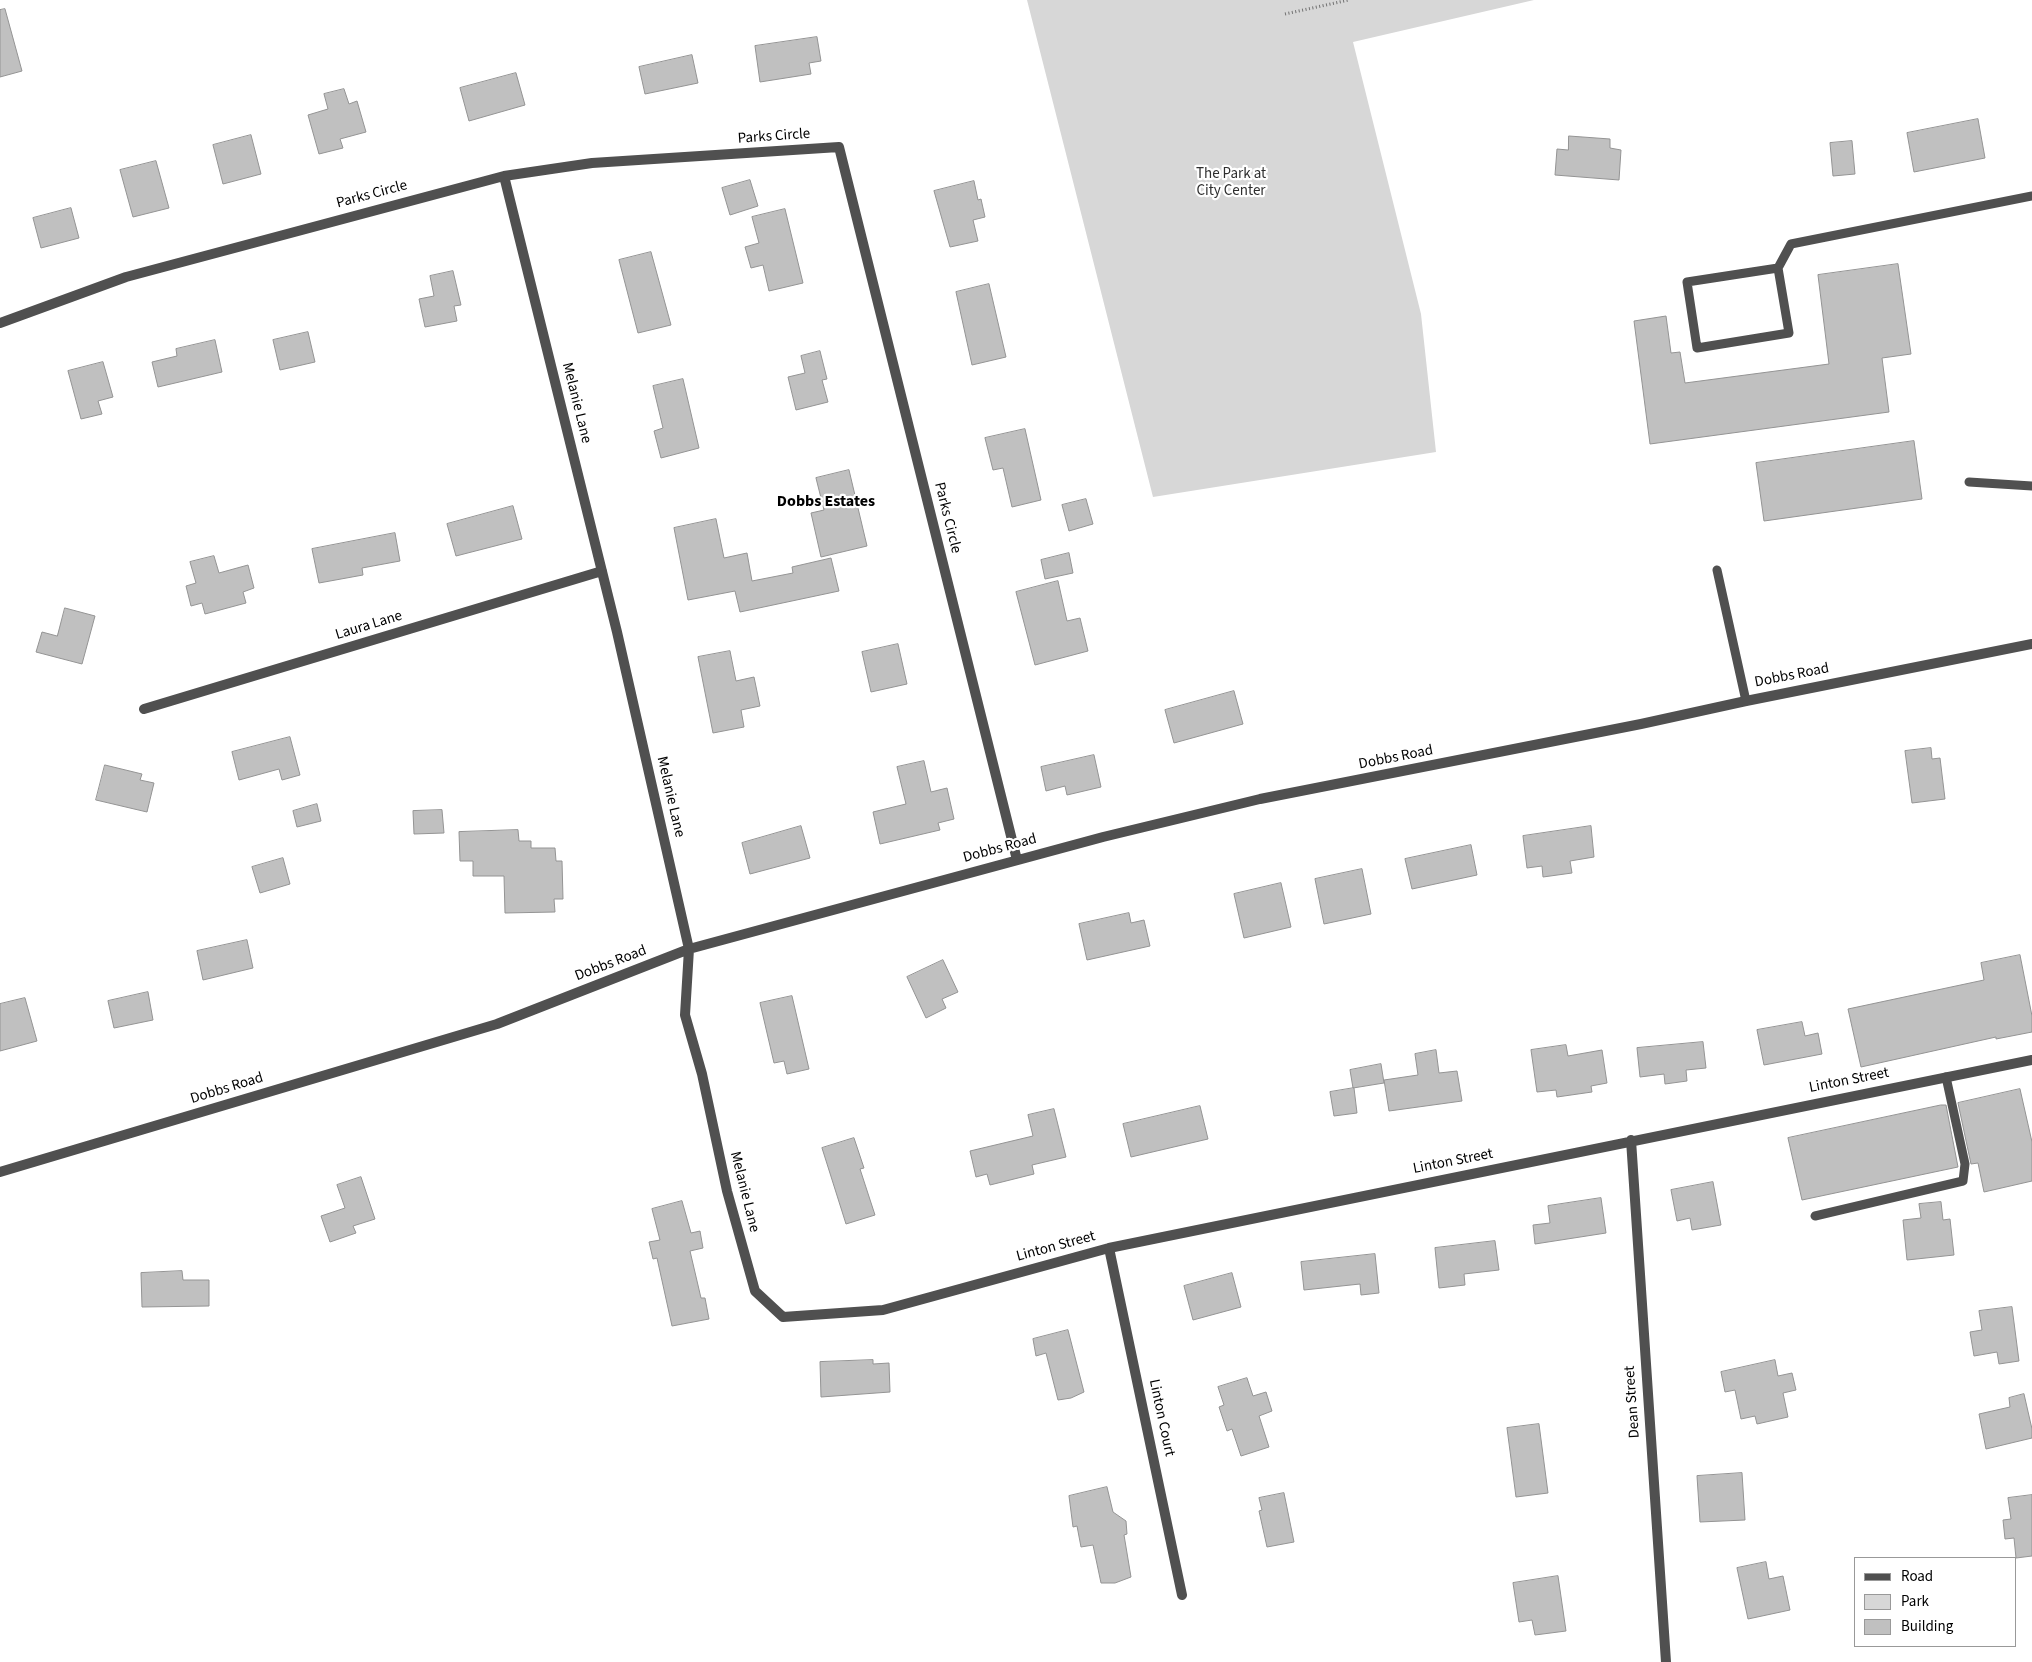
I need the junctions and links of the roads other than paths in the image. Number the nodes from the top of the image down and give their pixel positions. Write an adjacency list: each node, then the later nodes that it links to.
1 (504, 176): 4 (street, Parks Circle); 8 (street, Melanie Lane); 12 (street, Parks Circle)
2 (2032, 196): 3 (lane)
3 (1778, 268): 3 (lane)
4 (0, 323)
5 (1969, 482): 6 (lane)
6 (2032, 486)
7 (1717, 570): 10 (lane)
8 (602, 571): 11 (street, Laura Lane); 13 (street, Melanie Lane)
9 (2032, 644): 10 (street, Dobbs Road)
10 (1746, 701): 12 (street, Dobbs Road)
11 (144, 709)
12 (1017, 860): 13 (street, Dobbs Road)
13 (689, 949): 17 (street, Dobbs Road); 20 (street, Melanie Lane)
14 (2032, 1060): 15 (street, Linton Street)
15 (1946, 1077): 16 (street, Linton Street); 18 (lane)
16 (1631, 1140): 19 (street, Linton Street); 22 (street, Dean Street)
17 (0, 1172)
18 (1816, 1216)
19 (1109, 1248): 20 (street, Linton Street); 21 (street, Linton Court)
20 (883, 1310)
21 (1182, 1596)
22 (1666, 1662)

